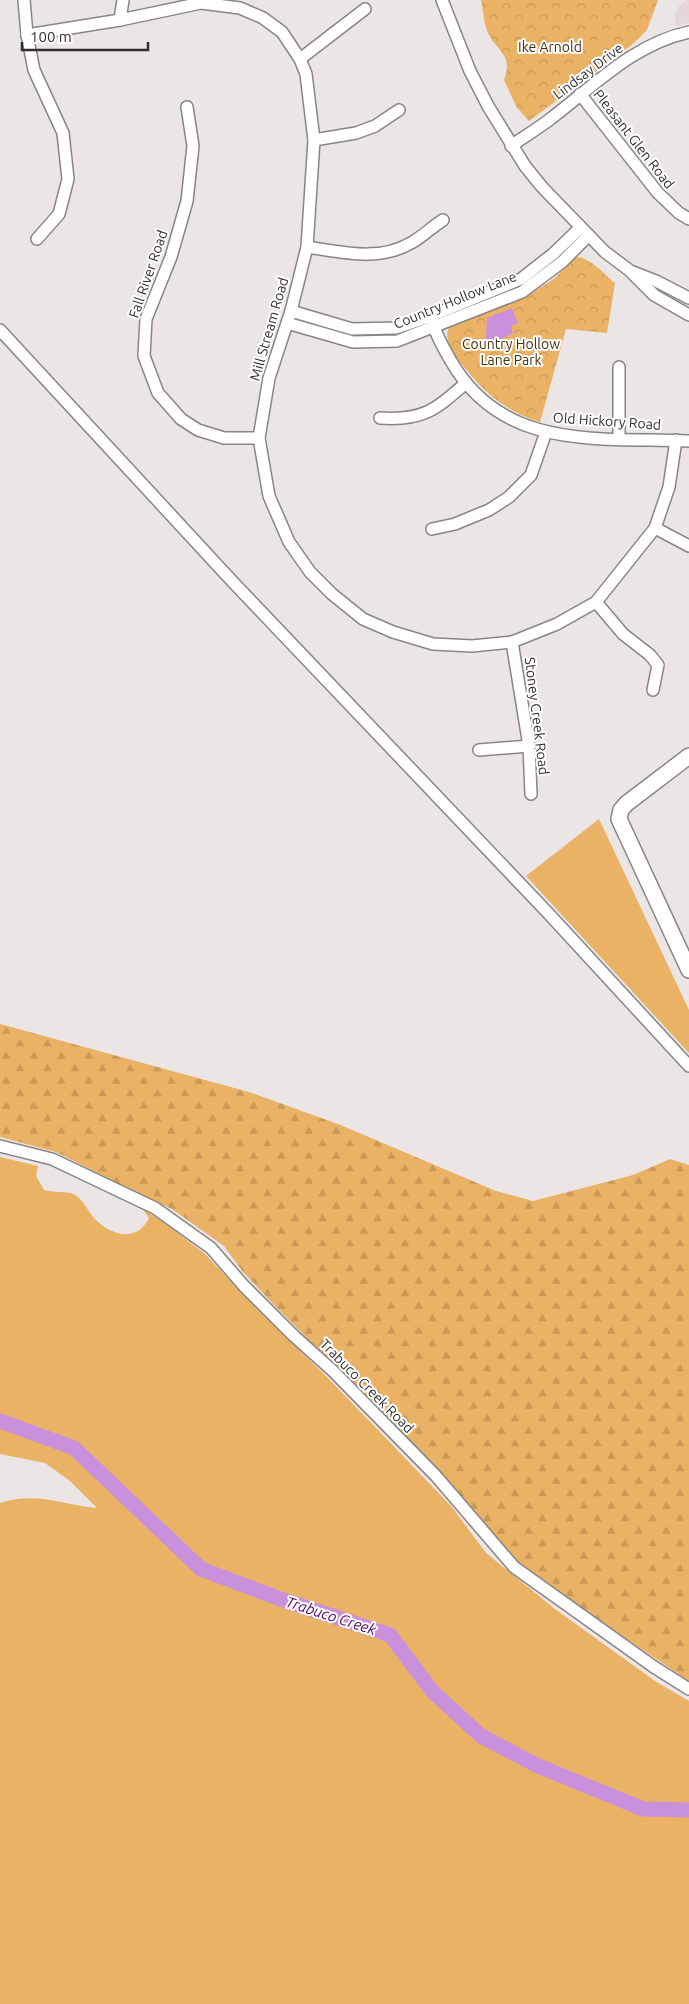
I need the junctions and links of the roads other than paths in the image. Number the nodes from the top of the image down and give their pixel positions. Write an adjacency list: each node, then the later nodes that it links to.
1 (24, 0): 8 (street)
2 (123, 0): 6 (street)
3 (442, 0): 14 (street)
4 (241, 4): 6 (street, Mill Stream Road); 9 (street, Mill Stream Road)
5 (365, 9): 9 (street)
6 (120, 20): 8 (street, Mill Stream Road)
7 (689, 32): 10 (street, Lindsay Drive)
8 (27, 35): 18 (street)
9 (300, 59): 13 (street, Mill Stream Road)
10 (580, 94): 14 (street, Lindsay Drive); 16 (street, Pleasant Glen Road)
11 (187, 107): 31 (street, Fall River Road)
12 (399, 110): 13 (street)
13 (314, 140): 19 (street, Mill Stream Road)
14 (511, 146): 17 (street)
15 (443, 220): 19 (street)
16 (689, 220)
17 (584, 232): 20 (street); 24 (street, Country Hollow Lane)
18 (37, 239)
19 (307, 247): 22 (street, Mill Stream Road)
20 (629, 270): 21 (street); 23 (street)
21 (689, 298)
22 (291, 311): 24 (street, Country Hollow Lane); 25 (street, Mill Stream Road)
23 (689, 315)
24 (432, 322): 25 (street, Country Hollow Lane); 28 (street, Old Hickory Road)
25 (287, 323): 31 (street, Mill Stream Road)
26 (0, 330): 46 (street)
27 (619, 367): 32 (street)
28 (466, 383): 29 (street); 30 (street, Old Hickory Road)
29 (380, 418)
30 (546, 432): 32 (street, Old Hickory Road); 35 (street)
31 (260, 438): 39 (street, Mill Stream Road)
32 (619, 439): 33 (street, Old Hickory Road)
33 (676, 440): 34 (street, Old Hickory Road); 36 (street, Mill Stream Road)
34 (689, 441)
35 (432, 528)
36 (655, 528): 37 (street); 38 (street, Mill Stream Road)
37 (689, 546)
38 (596, 602): 39 (street, Mill Stream Road); 40 (street)
39 (512, 642): 41 (street, Stoney Creek Road)
40 (653, 690)
41 (529, 746): 42 (street); 44 (street, Stoney Creek Road)
42 (479, 750)
43 (689, 756): 45 (main road)
44 (531, 794)
45 (689, 970)
46 (689, 1066)
47 (0, 1146): 48 (street, Trabuco Creek Road)
48 (689, 1689)

